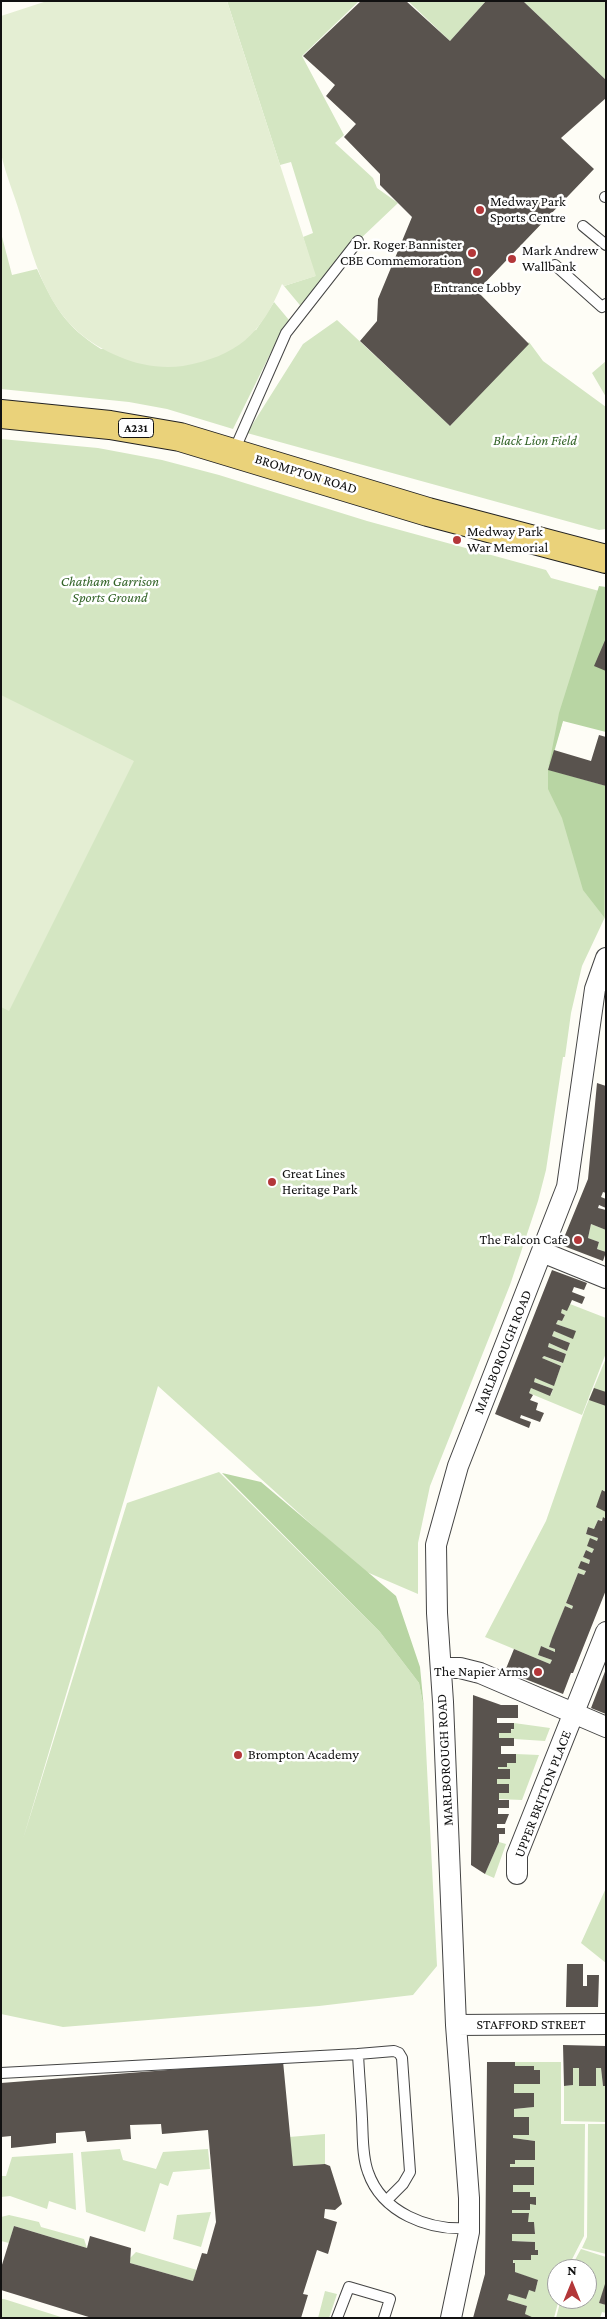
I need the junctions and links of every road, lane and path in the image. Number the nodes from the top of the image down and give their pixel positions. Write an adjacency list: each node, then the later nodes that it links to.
1 (583, 226): 3 (lane)
2 (358, 241): 7 (lane)
3 (606, 246)
4 (556, 265): 5 (lane)
5 (605, 308)
6 (1, 414): 7 (main road, BROMPTON ROAD / A231)
7 (233, 452): 8 (main road, BROMPTON ROAD / A231)
8 (606, 559)
9 (606, 958): 10 (street, MARLBOROUGH ROAD)
10 (542, 1252): 11 (street); 13 (street, MARLBOROUGH ROAD)
11 (606, 1278)
12 (606, 1632): 14 (street, UPPER BRITTON PLACE)
13 (441, 1668): 14 (street); 18 (street, MARLBOROUGH ROAD)
14 (574, 1714): 15 (street); 16 (street, UPPER BRITTON PLACE)
15 (606, 1727)
16 (517, 1874)
17 (606, 2024): 18 (street, STAFFORD STREET)
18 (456, 2025): 22 (street, MARLBOROUGH ROAD)
19 (358, 2054): 20 (lane); 21 (lane); 21 (lane)
20 (1, 2072)
21 (387, 2200): 22 (lane)
22 (468, 2228): 25 (street, MARLBOROUGH ROAD)
23 (338, 2318): 24 (lane)
24 (384, 2318)
25 (451, 2318)

